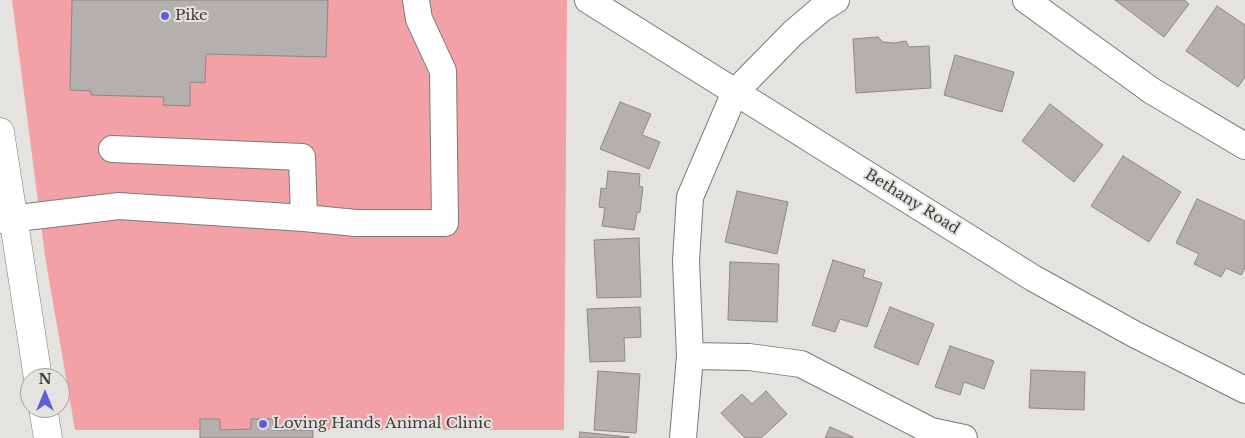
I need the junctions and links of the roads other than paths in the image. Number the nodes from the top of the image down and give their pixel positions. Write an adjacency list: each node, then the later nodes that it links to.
1 (416, 0): 10 (street)
2 (588, 0): 5 (street, Bethany Road)
3 (836, 0): 5 (street)
4 (1026, 0): 7 (street)
5 (736, 92): 11 (street); 13 (street, Bethany Road)
6 (0, 132): 9 (main road)
7 (1245, 146)
8 (112, 149): 10 (street)
9 (6, 210): 10 (street); 12 (main road)
10 (304, 218)
11 (690, 356): 16 (street); 17 (street)
12 (36, 368)
13 (1245, 390)
14 (45, 418): 15 (main road)
15 (48, 438)
16 (683, 438)
17 (964, 438)

